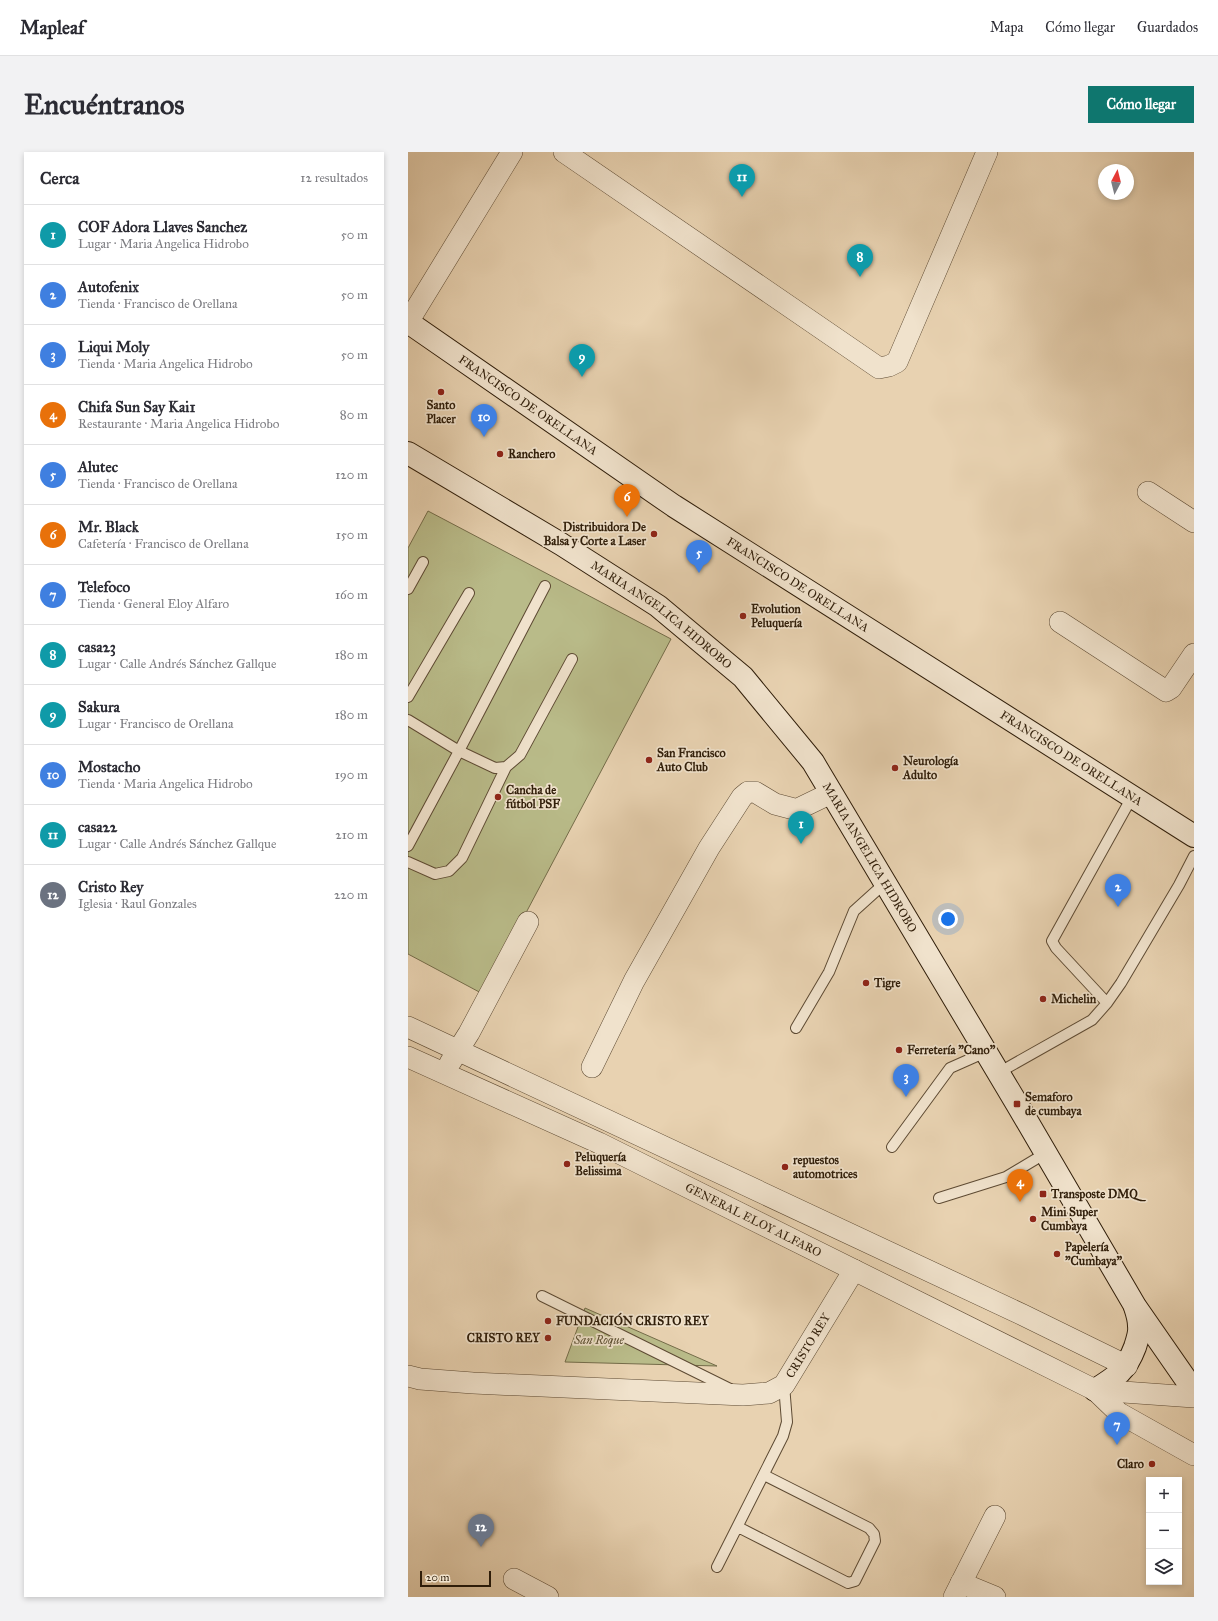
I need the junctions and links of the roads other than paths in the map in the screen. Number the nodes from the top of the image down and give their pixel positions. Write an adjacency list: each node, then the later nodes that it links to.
1 (512, 152): 4 (street)
2 (564, 152): 3 (street)
3 (987, 152)
4 (408, 322): 20 (street, FRANCISCO DE ORELLANA)
5 (408, 453): 19 (street, MARIA ANGELICA HIDROBO)
6 (1148, 492): 7 (street)
7 (1194, 522)
8 (423, 562): 10 (lane)
9 (545, 586): 17 (lane)
10 (408, 589)
11 (469, 593): 15 (lane)
12 (1060, 622): 13 (street)
13 (1194, 654)
14 (572, 659): 18 (lane)
15 (408, 697)
16 (408, 720): 17 (lane)
17 (459, 751): 18 (lane); 22 (lane)
18 (506, 767): 24 (lane)
19 (831, 793): 25 (street, MARIA ANGELICA HIDROBO); 33 (street)
20 (1132, 797): 21 (street, FRANCISCO DE ORELLANA); 27 (lane)
21 (1192, 831)
22 (408, 846)
23 (1194, 856): 27 (lane)
24 (408, 862)
25 (885, 883): 29 (lane); 31 (street, MARIA ANGELICA HIDROBO)
26 (528, 922): 30 (street)
27 (1107, 1002): 35 (lane)
28 (408, 1027): 30 (street)
29 (796, 1028)
30 (457, 1051): 34 (street); 42 (street)
31 (986, 1052): 35 (street, MARIA ANGELICA HIDROBO); 36 (lane)
32 (408, 1058): 34 (street, GENERAL ELOY ALFARO)
33 (592, 1067)
34 (444, 1073): 39 (street, GENERAL ELOY ALFARO)
35 (998, 1073): 37 (street, MARIA ANGELICA HIDROBO)
36 (892, 1147)
37 (1046, 1153): 38 (lane); 41 (street, MARIA ANGELICA HIDROBO)
38 (939, 1198)
39 (854, 1270): 44 (street, CRISTO REY); 45 (street, GENERAL ELOY ALFARO)
40 (542, 1296): 47 (lane)
41 (1135, 1306): 42 (street); 46 (street, MARIA ANGELICA HIDROBO)
42 (1127, 1366): 45 (street)
43 (408, 1376): 47 (street, CRISTO REY)
44 (784, 1385): 47 (street, CRISTO REY); 50 (lane)
45 (1095, 1390): 48 (street, GENERAL ELOY ALFARO); 49 (street, GENERAL ELOY ALFARO)
46 (1194, 1391)
47 (743, 1395)
48 (1194, 1397)
49 (1194, 1455)
50 (764, 1475): 52 (lane); 52 (lane)
51 (995, 1516): 55 (street)
52 (738, 1527): 53 (lane)
53 (717, 1567)
54 (514, 1579): 56 (street)
55 (957, 1590): 57 (street)
56 (548, 1597)
57 (995, 1597)

